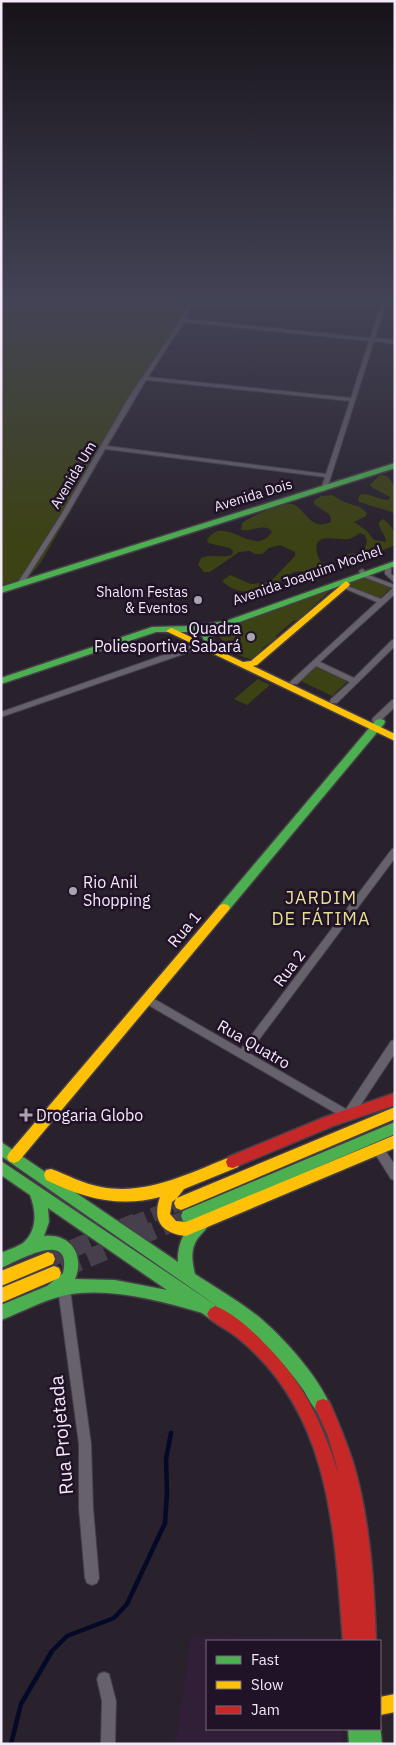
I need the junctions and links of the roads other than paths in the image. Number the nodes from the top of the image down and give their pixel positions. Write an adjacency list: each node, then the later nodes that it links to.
1 (142, 381): 5 (street, Avenida Um)
2 (176, 381): 4 (street)
3 (358, 381): 4 (street)
4 (352, 400): 7 (street)
5 (105, 447): 7 (street); 12 (street, Avenida Um)
6 (395, 465): 8 (main road, Avenida Dois)
7 (328, 476): 8 (street)
8 (324, 488): 12 (main road, Avenida Dois)
9 (393, 563): 10 (main road, Avenida Joaquim Mochel); 11 (street)
10 (360, 574): 13 (main road); 14 (street); 17 (main road, Avenida Joaquim Mochel)
11 (395, 581)
12 (20, 584): 15 (main road, Avenida Dois)
13 (342, 586): 16 (street); 23 (main road)
14 (395, 588): 16 (street)
15 (1, 590)
16 (382, 602): 24 (street)
17 (228, 620): 18 (main road, Avenida Joaquim Mochel); 23 (main road)
18 (214, 625): 19 (main road); 22 (main road)
19 (164, 627): 21 (main road); 26 (main road)
20 (395, 642): 25 (street)
21 (201, 645): 22 (main road); 30 (street)
22 (238, 663): 23 (main road); 31 (main road)
23 (254, 663): 27 (main road)
24 (315, 663): 25 (street); 27 (street)
25 (355, 681): 28 (street)
26 (1, 682)
27 (294, 682): 28 (main road)
28 (334, 701): 31 (main road)
29 (395, 702): 31 (street)
30 (1, 715)
31 (377, 723): 32 (main road); 33 (main road); 35 (main road, Rua 1)
32 (395, 729)
33 (395, 738)
34 (395, 851): 37 (street, Rua 2)
35 (146, 999): 37 (street, Rua Quatro); 45 (main road, Rua 1)
36 (395, 1044): 40 (street)
37 (243, 1054): 40 (street, Rua Quatro)
38 (395, 1099): 40 (main road)
39 (395, 1113): 50 (main road)
40 (348, 1115): 48 (main road)
41 (395, 1128): 51 (main road)
42 (395, 1141): 44 (main road)
43 (1, 1148): 45 (main road)
44 (378, 1149): 47 (street); 52 (main road)
45 (14, 1157): 48 (main road); 58 (main road)
46 (1, 1167): 49 (main road)
47 (395, 1175)
48 (196, 1176): 52 (main road)
49 (34, 1190): 53 (main road); 62 (main road)
50 (182, 1203)
51 (188, 1216)
52 (205, 1222): 58 (main road)
53 (21, 1252): 55 (main road); 60 (main road)
54 (48, 1259): 57 (main road)
55 (1, 1261)
56 (54, 1273): 61 (main road)
57 (1, 1279)
58 (190, 1279): 66 (main road)
59 (64, 1289): 60 (main road); 62 (main road); 64 (street, Rua Projetada)
60 (48, 1293): 63 (main road)
61 (1, 1296)
62 (205, 1306): 65 (main road)
63 (1, 1313)
64 (92, 1578)
65 (352, 1640)
66 (367, 1640)
67 (104, 1679): 72 (street)
68 (395, 1703): 69 (main road)
69 (381, 1706)
70 (357, 1730): 73 (main road)
71 (372, 1730): 74 (main road)
72 (108, 1744)
73 (358, 1744)
74 (373, 1744)

